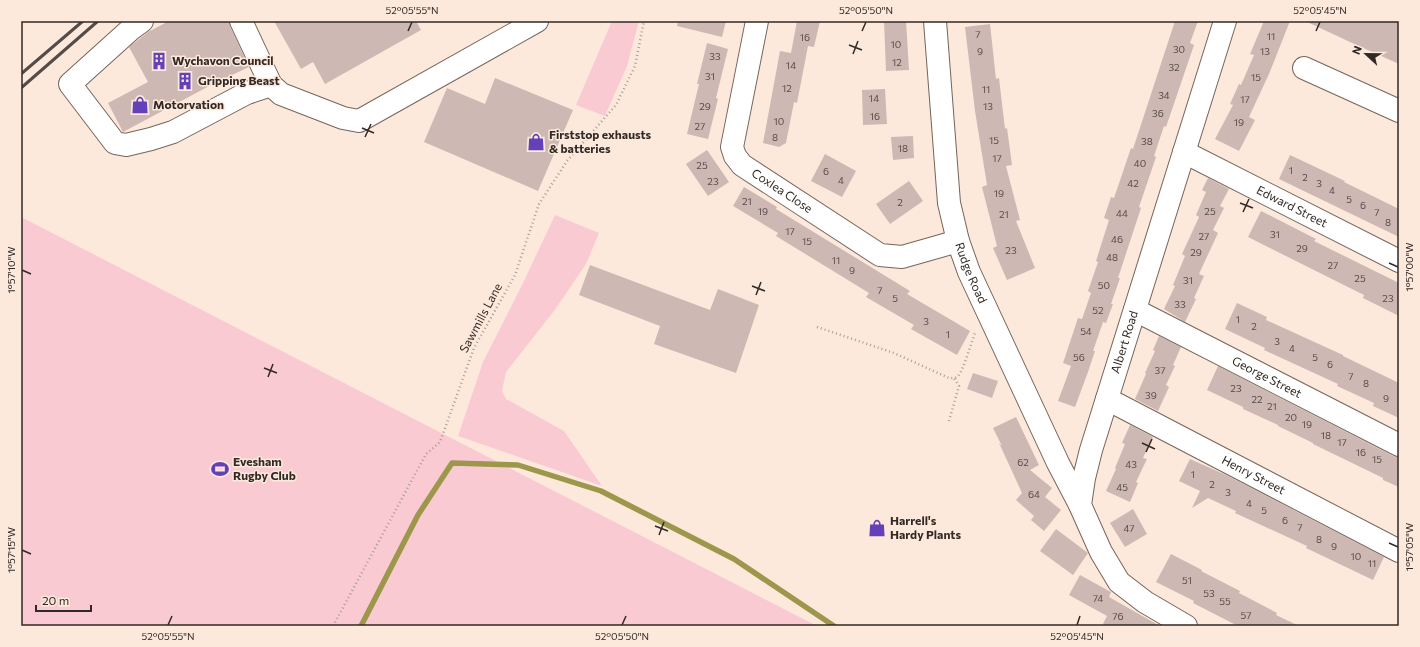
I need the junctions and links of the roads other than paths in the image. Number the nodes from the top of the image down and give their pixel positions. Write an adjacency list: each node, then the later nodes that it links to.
1 (142, 21): 8 (street)
2 (537, 21): 8 (street)
3 (757, 21): 11 (street, Coxlea Close)
4 (934, 21): 11 (street, Rudge Road)
5 (1225, 21): 10 (street, Albert Road)
6 (243, 24): 8 (street)
7 (1304, 68): 9 (street)
8 (271, 86)
9 (1399, 111)
10 (1184, 152): 12 (street, Edward Street); 13 (street, Albert Road)
11 (958, 241): 16 (street, Rudge Road)
12 (1399, 261)
13 (1135, 310): 14 (street, Albert Road); 15 (street, George Street)
14 (1107, 399): 16 (street, Albert Road); 17 (street, Henry Street)
15 (1399, 445)
16 (1080, 505): 18 (street)
17 (1399, 551)
18 (1186, 626)

